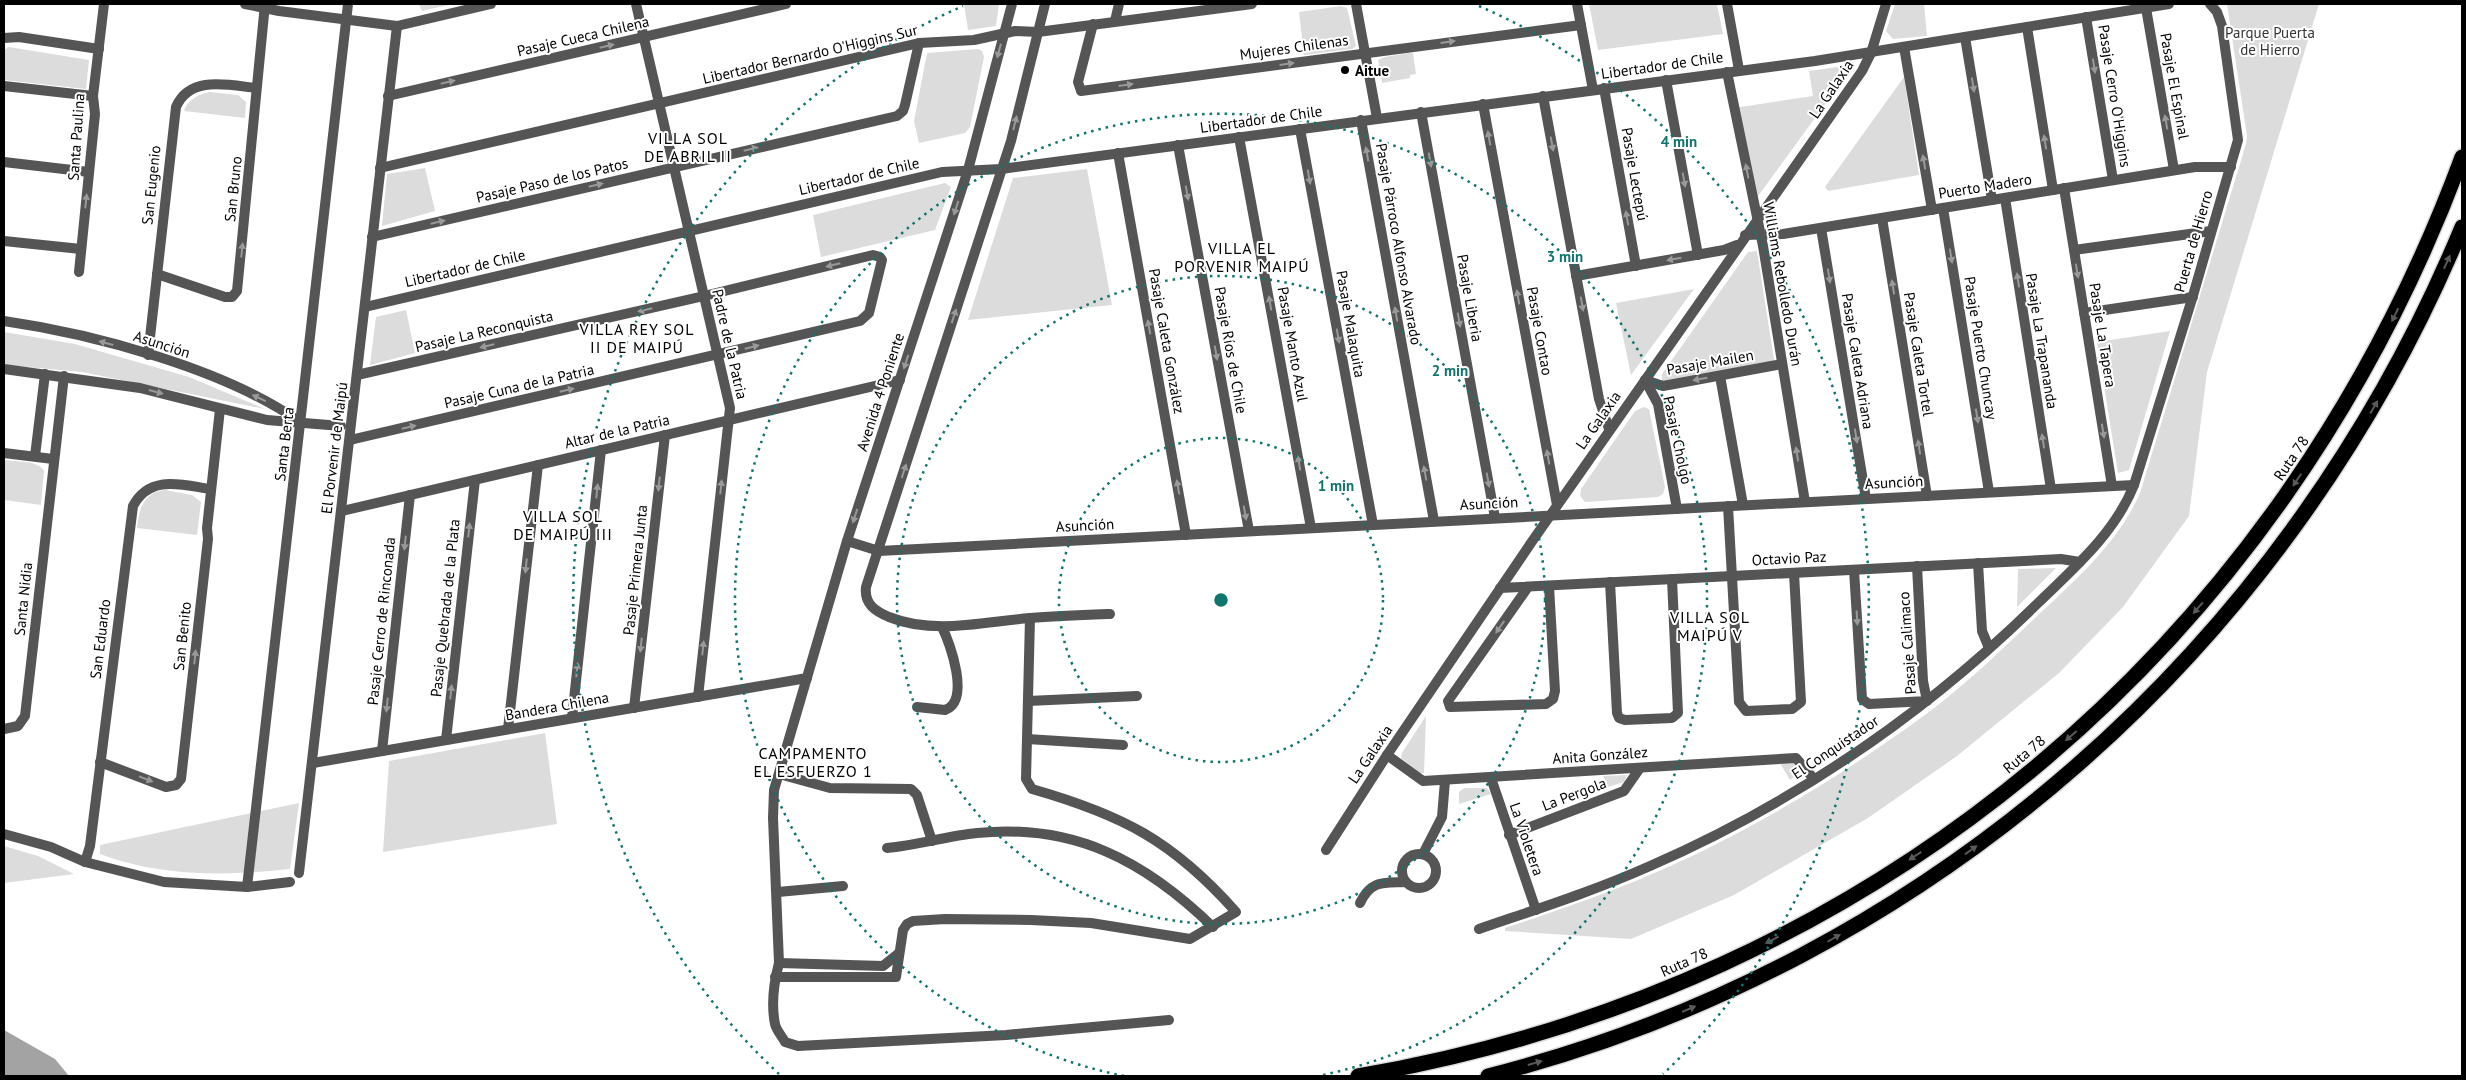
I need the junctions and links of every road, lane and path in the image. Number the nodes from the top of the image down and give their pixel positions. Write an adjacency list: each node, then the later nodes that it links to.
1 (104, 4): 33 (street, Santa Paulina)
2 (245, 4): 17 (street)
3 (348, 4): 20 (street, Santa Berta)
4 (491, 4): 24 (street)
5 (636, 4): 28 (street, Padre de la Patria)
6 (786, 4): 28 (street, Pasaje Cueca Chilena)
7 (1012, 4): 26 (street, Avenida 4 Poniente)
8 (1045, 4): 27 (street)
9 (1119, 4): 21 (street)
10 (1252, 4): 21 (street, Libertador Bernardo O'Higgins Sur)
11 (1356, 4): 34 (street)
12 (1577, 4): 23 (street)
13 (1727, 4): 36 (street)
14 (1886, 4): 35 (street, La Galaxia)
15 (2169, 4): 18 (street, Libertador de Chile)
16 (2210, 4): 57 (street, Puerta de Hierro)
17 (265, 6): 20 (street); 40 (street, San Bruno)
18 (2146, 8): 19 (street, Libertador de Chile); 62 (street, Pasaje El Espinal, one-way to 18)
19 (2086, 18): 25 (street, Libertador de Chile); 64 (street, Pasaje Cerro O'Higgins, one-way to 64)
20 (347, 20): 24 (street); 105 (street, Santa Berta)
21 (1115, 21): 22 (street, Libertador Bernardo O'Higgins Sur)
22 (1093, 24): 27 (street, Libertador Bernardo O'Higgins Sur); 34 (street, Mujeres Chilenas, one-way to 34)
23 (1581, 24): 34 (street, Mujeres Chilenas, one-way to 23); 42 (street)
24 (397, 26): 44 (street, El Porvenir de Maipú)
25 (2027, 27): 29 (street, Libertador de Chile); 65 (street, Pasaje La Tapera, one-way to 25)
26 (1004, 32): 27 (street, Libertador Bernardo O'Higgins Sur); 31 (street, Libertador Bernardo O'Higgins Sur); 61 (street, Avenida 4 Poniente, one-way to 61)
27 (1038, 32): 60 (street, one-way to 27)
28 (644, 37): 44 (street, Pasaje Cueca Chilena, one-way to 28); 46 (street, Padre de la Patria)
29 (1966, 37): 32 (street, Libertador de Chile); 67 (street, one-way to 67)
30 (4, 38): 33 (street)
31 (919, 43): 46 (street, Libertador Bernardo O'Higgins Sur); 58 (street, Pasaje Paso de los Patos, one-way to 31)
32 (1904, 47): 35 (street, Libertador de Chile); 68 (street, Pasaje Puerto Chuncay, one-way to 32)
33 (99, 50): 43 (street, Santa Paulina)
34 (1365, 53): 49 (street)
35 (1871, 53): 36 (street, Libertador de Chile); 70 (street, La Galaxia)
36 (1739, 70): 37 (street, Libertador de Chile)
37 (1727, 72): 38 (street, Libertador de Chile); 70 (street, Williams Rebolledo Durán, one-way to 37)
38 (1666, 80): 41 (street, Libertador de Chile); 82 (street, one-way to 82)
39 (4, 86): 43 (street)
40 (256, 88): 86 (street, San Eugenio); 86 (street, San Bruno, one-way to 40)
41 (1604, 88): 42 (street, Libertador de Chile); 84 (street, Pasaje Lectepú, one-way to 41)
42 (1593, 90): 45 (street, Libertador de Chile)
43 (93, 96): 63 (street, Santa Paulina)
44 (388, 96): 59 (street, El Porvenir de Maipú)
45 (1544, 96): 47 (street, Libertador de Chile); 87 (street, one-way to 87)
46 (660, 104): 58 (street, Padre de la Patria); 59 (street, Libertador Bernardo O'Higgins Sur)
47 (1482, 104): 48 (street, Libertador de Chile); 125 (street, Pasaje Contao, one-way to 47)
48 (1421, 112): 49 (street, Libertador de Chile); 131 (street, Pasaje Liberia, one-way to 131)
49 (1377, 118): 50 (street, Libertador de Chile)
50 (1361, 120): 51 (street, Libertador de Chile); 132 (street, Pasaje Párroco Alfonso Alvarado, one-way to 50)
51 (1300, 129): 52 (street, Libertador de Chile); 133 (street, Pasaje Malaquita, one-way to 133)
52 (1240, 137): 53 (street, Libertador de Chile); 134 (street, Pasaje Manto Azul, one-way to 52)
53 (1178, 145): 54 (street, Libertador de Chile); 135 (street, Pasaje Ríos de Chile, one-way to 135)
54 (1118, 153): 60 (street, Libertador de Chile); 136 (street, Pasaje Caleta González, one-way to 54)
55 (2462, 157): 197 (highway, Ruta 78, one-way to 197)
56 (4, 162): 63 (street)
57 (2230, 166): 62 (street, Puerto Madero); 73 (street, Puerta de Hierro)
58 (674, 167): 74 (street, Padre de la Patria); 77 (street, Pasaje Paso de los Patos, one-way to 58)
59 (380, 168): 77 (street, El Porvenir de Maipú)
60 (1001, 169): 61 (street, Libertador de Chile); 138 (street, one-way to 60)
61 (968, 170): 74 (street, Libertador de Chile); 101 (street, Avenida 4 Poniente, one-way to 101)
62 (2174, 170): 64 (street, Puerto Madero)
63 (89, 172): 80 (street, Santa Paulina, one-way to 63)
64 (2114, 180): 65 (street, Puerto Madero)
65 (2058, 189): 66 (street, Puerto Madero); 81 (street, Pasaje La Tapera)
66 (2005, 198): 67 (street, Puerto Madero); 119 (street, Pasaje La Trapananda, one-way to 66)
67 (1992, 200): 68 (street, Puerto Madero)
68 (1937, 209): 69 (street, Puerto Madero); 120 (street, Pasaje Puerto Chuncay, one-way to 120)
69 (1882, 218): 72 (street, Puerto Madero); 122 (street, Pasaje Caleta Tortel, one-way to 69)
70 (1756, 219): 75 (street, La Galaxia); 76 (street, Williams Rebolledo Durán)
71 (2462, 227): 198 (highway, one-way to 71)
72 (1821, 228): 76 (street, Puerto Madero); 123 (street, Pasaje Caleta Adriana, one-way to 123)
73 (2211, 230): 81 (street); 89 (street, Puerta de Hierro)
74 (689, 231): 88 (street, Padre de la Patria); 90 (street, Libertador de Chile)
75 (1745, 235): 76 (street, Puerto Madero); 79 (street, La Galaxia)
76 (1759, 236): 95 (street, Williams Rebolledo Durán)
77 (372, 237): 90 (street, El Porvenir de Maipú)
78 (4, 241): 80 (street)
79 (1738, 244): 82 (street); 102 (street, La Galaxia)
80 (81, 249): 85 (street, Santa Paulina)
81 (2074, 250): 91 (street, Pasaje La Tapera, one-way to 91)
82 (1698, 255): 84 (street, one-way to 84)
83 (880, 257): 88 (street, Pasaje La Reconquista, one-way to 88); 94 (street, Pasaje Cuna de la Patria, one-way to 83)
84 (1636, 266): 87 (street)
85 (79, 272)
86 (157, 274): 93 (street, San Eugenio)
87 (1576, 276): 107 (street, one-way to 107)
88 (704, 296): 94 (street, Padre de la Patria); 98 (street, Pasaje La Reconquista, one-way to 98)
89 (2193, 297): 91 (street); 116 (street, Puerta de Hierro)
90 (365, 307): 98 (street, El Porvenir de Maipú)
91 (2084, 313): 117 (street, Pasaje La Tapera, one-way to 117)
92 (4, 321): 93 (street, Asunción, one-way to 92)
93 (148, 355): 105 (street, Asunción, one-way to 93)
94 (718, 355): 104 (street, Padre de la Patria); 109 (street, Pasaje Cuna de la Patria, one-way to 94)
95 (1782, 364): 100 (street, Pasaje Mailen); 124 (street, Williams Rebolledo Durán, one-way to 95)
96 (4, 370): 97 (street, Asunción)
97 (45, 374): 99 (street, Asunción); 112 (street)
98 (357, 375): 109 (street, El Porvenir de Maipú)
99 (64, 376): 103 (street, Asunción, one-way to 103); 113 (street, Santa Nidia)
100 (1720, 376): 102 (street, Pasaje Mailen, one-way to 102); 126 (street)
101 (900, 380): 104 (street, Altar de la Patria); 137 (street, Avenida 4 Poniente, one-way to 137)
102 (1645, 380): 107 (street, La Galaxia); 128 (street, Pasaje Cholgo)
103 (220, 408): 105 (street, Asunción); 118 (street, San Benito)
104 (730, 420): 108 (street, Altar de la Patria); 156 (street, Padre de la Patria, one-way to 104)
105 (301, 422): 106 (street, Asunción); 187 (street, Santa Berta)
106 (340, 426)
107 (1609, 429): 125 (street, La Galaxia)
108 (665, 435): 110 (street, Altar de la Patria); 160 (street, Pasaje Primera Junta, one-way to 160)
109 (350, 440): 129 (street, El Porvenir de Maipú)
110 (601, 450): 114 (street, Altar de la Patria); 161 (street, one-way to 110)
111 (4, 453): 112 (street)
112 (35, 456): 113 (street)
113 (53, 458): 162 (street, Santa Nidia)
114 (538, 465): 115 (street, Altar de la Patria); 163 (street, one-way to 163)
115 (474, 480): 121 (street, Altar de la Patria); 165 (street, Pasaje Quebrada de la Plata, one-way to 115)
116 (2134, 485): 117 (street, Asunción); 139 (street, El Conquistador)
117 (2112, 486): 119 (street, Asunción)
118 (211, 489): 169 (street, San Eduardo); 169 (street, San Benito, one-way to 118)
119 (2050, 489): 120 (street, Asunción)
120 (1990, 492): 122 (street, Asunción)
121 (410, 495): 129 (street, Altar de la Patria); 167 (street, Pasaje Cerro de Rinconada, one-way to 167)
122 (1927, 496): 123 (street, Asunción)
123 (1866, 499): 124 (street, Asunción)
124 (1805, 502): 126 (street, Asunción)
125 (1557, 505): 130 (street, La Galaxia)
126 (1743, 505): 127 (street, Asunción)
127 (1728, 506): 128 (street, Asunción); 144 (street)
128 (1677, 509): 130 (street, Asunción)
129 (342, 511): 170 (street, El Porvenir de Maipú)
130 (1550, 515): 131 (street, Asunción); 149 (street, La Galaxia)
131 (1495, 518): 132 (street, Asunción)
132 (1434, 521): 133 (street, Asunción)
133 (1373, 525): 134 (street, Asunción)
134 (1311, 528): 135 (street, Asunción)
135 (1249, 531): 136 (street, Asunción)
136 (1186, 535): 138 (street, Asunción)
137 (848, 541): 138 (street, Asunción); 154 (street, Avenida 4 Poniente)
138 (879, 551): 152 (street)
139 (2080, 562): 140 (street, Octavio Paz); 153 (street, El Conquistador)
140 (1978, 563): 141 (street, Octavio Paz); 153 (street)
141 (1917, 566): 142 (street, Octavio Paz); 158 (street, Pasaje Calimaco)
142 (1854, 570): 143 (street, Octavio Paz); 158 (street, Pasaje Calimaco, one-way to 158)
143 (1794, 573): 144 (street, Octavio Paz); 144 (street)
144 (1732, 576): 145 (street, Octavio Paz)
145 (1672, 579): 146 (street, Octavio Paz); 146 (street)
146 (1610, 582): 147 (street, Octavio Paz)
147 (1549, 586): 148 (street, Octavio Paz); 148 (street, one-way to 147)
148 (1528, 587): 149 (street, Octavio Paz)
149 (1500, 588): 168 (street, La Galaxia)
150 (1110, 614): 151 (street)
151 (1030, 618): 152 (street); 157 (street)
152 (942, 627): 159 (street)
153 (1989, 648): 158 (street, El Conquistador)
154 (807, 678): 156 (street, Bandera Chilena); 172 (street, Avenida 4 Poniente)
155 (1137, 696): 157 (street)
156 (698, 697): 160 (street, Bandera Chilena)
157 (1028, 701): 164 (street)
158 (1927, 701): 174 (street, El Conquistador)
159 (917, 707)
160 (634, 708): 161 (street, Bandera Chilena)
161 (572, 718): 163 (street, Bandera Chilena)
162 (4, 729)
163 (508, 729): 165 (street, Bandera Chilena)
164 (1027, 739): 166 (street); 191 (street)
165 (446, 740): 167 (street, Bandera Chilena)
166 (1123, 745)
167 (382, 751): 170 (street, Bandera Chilena)
168 (1387, 754): 175 (street, Anita González); 180 (street, La Galaxia)
169 (100, 762): 182 (street, San Eduardo)
170 (313, 763): 183 (street, El Porvenir de Maipú)
171 (1640, 768): 173 (street, Anita González); 174 (street, Anita González); 177 (street, La Pergola)
172 (779, 774): 178 (street); 188 (street, Avenida 4 Poniente)
173 (1491, 778): 175 (street, Anita González); 177 (street, La Violetera)
174 (1814, 779): 190 (street, El Conquistador)
175 (1446, 781): 181 (street)
176 (4, 834): 182 (street)
177 (1509, 835): 190 (street, La Violetera)
178 (932, 841): 179 (street); 191 (street)
179 (887, 848)
180 (1326, 850)
181 (1423, 854): 185 (street); 185 (street)
182 (85, 862): 187 (street)
183 (299, 873)
184 (290, 882): 187 (street)
185 (1405, 882): 189 (street)
186 (843, 886): 188 (street)
187 (247, 887)
188 (778, 892): 194 (street, Avenida 4 Poniente)
189 (1360, 903)
190 (1536, 910): 192 (street, El Conquistador)
191 (1212, 927): 193 (street)
192 (1479, 929)
193 (898, 954): 194 (street); 195 (street)
194 (779, 963): 195 (street, Avenida 4 Poniente)
195 (775, 977): 196 (street, Avenida 4 Poniente)
196 (1169, 1020)
197 (1358, 1076)
198 (1488, 1076)

